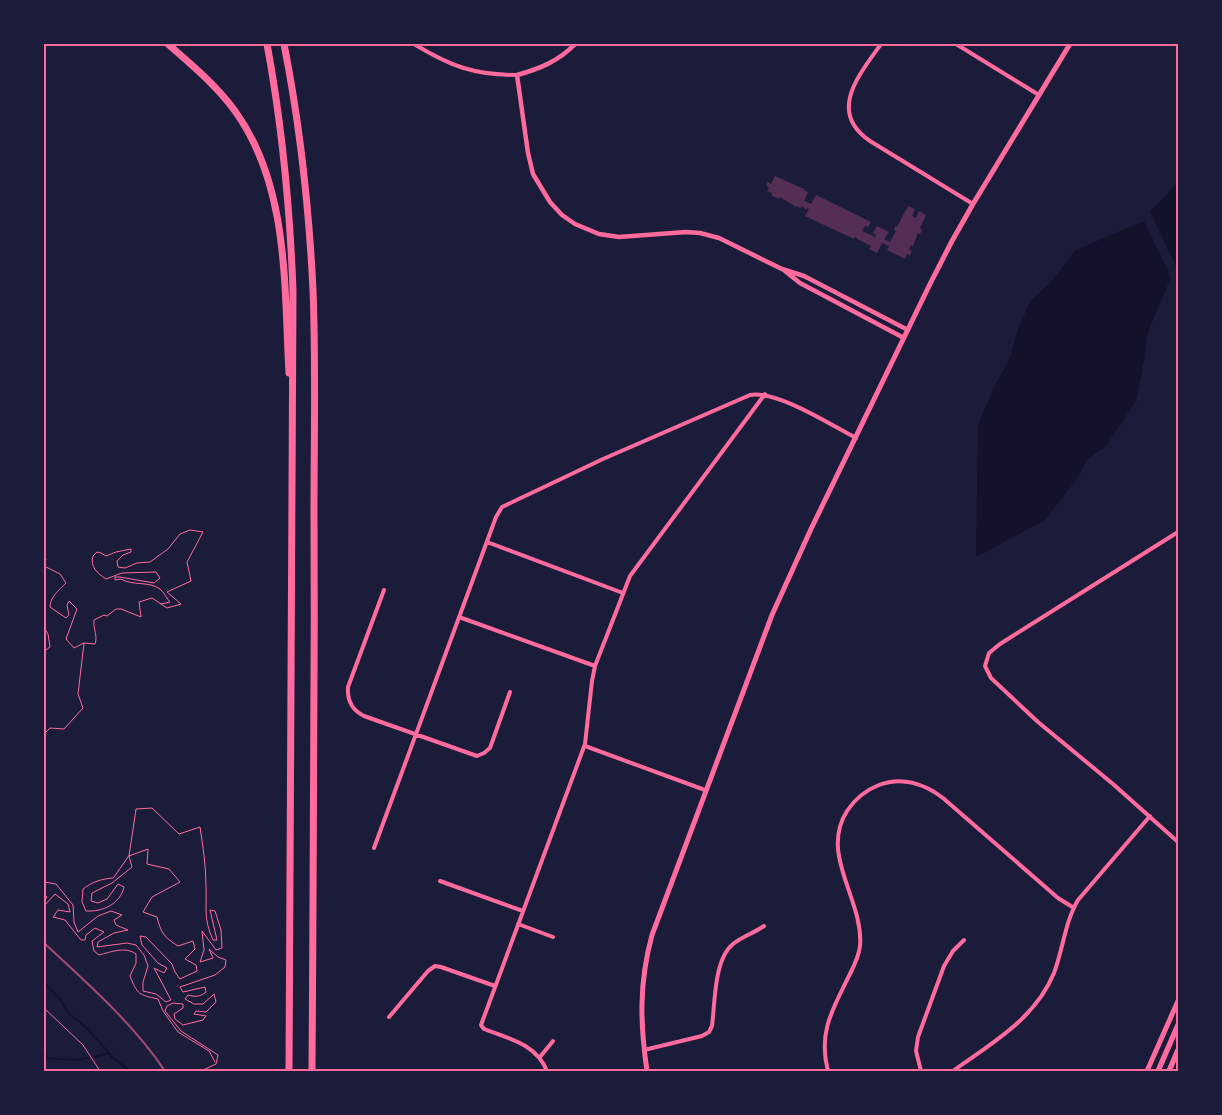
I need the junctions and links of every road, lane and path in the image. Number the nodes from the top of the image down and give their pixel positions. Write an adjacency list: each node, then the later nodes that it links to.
1 (168, 44): 16 (highway)
2 (267, 44): 16 (highway)
3 (284, 44): 63 (highway)
4 (414, 44): 9 (street)
5 (575, 44): 9 (street)
6 (880, 44): 11 (street)
7 (956, 44): 10 (street)
8 (1070, 44): 10 (main road)
9 (517, 75): 12 (street)
10 (1039, 95): 11 (main road)
11 (973, 204): 13 (main road)
12 (782, 269): 13 (street); 14 (street)
13 (908, 330): 14 (main road)
14 (904, 338): 17 (main road)
15 (765, 394): 17 (street); 19 (street); 23 (street)
16 (292, 422): 62 (highway)
17 (856, 438): 34 (main road)
18 (1178, 532): 35 (street)
19 (487, 542): 23 (street); 25 (street)
20 (44, 560): 21 (path)
21 (44, 566): 27 (path)
22 (384, 590): 31 (street)
23 (623, 593): 29 (street)
24 (161, 604): 24 (path); 27 (path)
25 (459, 617): 29 (street); 31 (street)
26 (44, 628): 28 (path)
27 (84, 643): 32 (path)
28 (44, 648)
29 (595, 666): 33 (street)
30 (510, 692): 31 (street)
31 (415, 733): 37 (street)
32 (44, 734)
33 (585, 746): 34 (street); 45 (street)
34 (705, 790): 56 (main road)
35 (1150, 816): 36 (street); 44 (street)
36 (1178, 842)
37 (374, 848)
38 (129, 856): 38 (path); 40 (path); 59 (path)
39 (440, 881): 45 (street)
40 (44, 882)
41 (44, 896): 42 (path)
42 (44, 901)
43 (44, 906): 59 (path)
44 (1074, 908): 66 (street); 68 (street)
45 (522, 911): 46 (street)
46 (518, 924): 48 (street); 50 (street)
47 (764, 926): 56 (street)
48 (553, 937)
49 (964, 940): 67 (street)
50 (495, 986): 53 (street); 58 (street)
51 (1178, 1000): 69 (main road)
52 (44, 1008): 60 (path)
53 (388, 1017)
54 (1178, 1025): 70 (main road)
55 (552, 1041): 58 (street)
56 (644, 1050): 65 (main road)
57 (1178, 1050): 71 (main road)
58 (540, 1057): 64 (street)
59 (216, 1064): 61 (path)
60 (100, 1071)
61 (201, 1071)
62 (287, 1071)
63 (312, 1071)
64 (547, 1071)
65 (647, 1071)
66 (828, 1071)
67 (920, 1071)
68 (953, 1071)
69 (1147, 1071)
70 (1158, 1071)
71 (1169, 1071)

